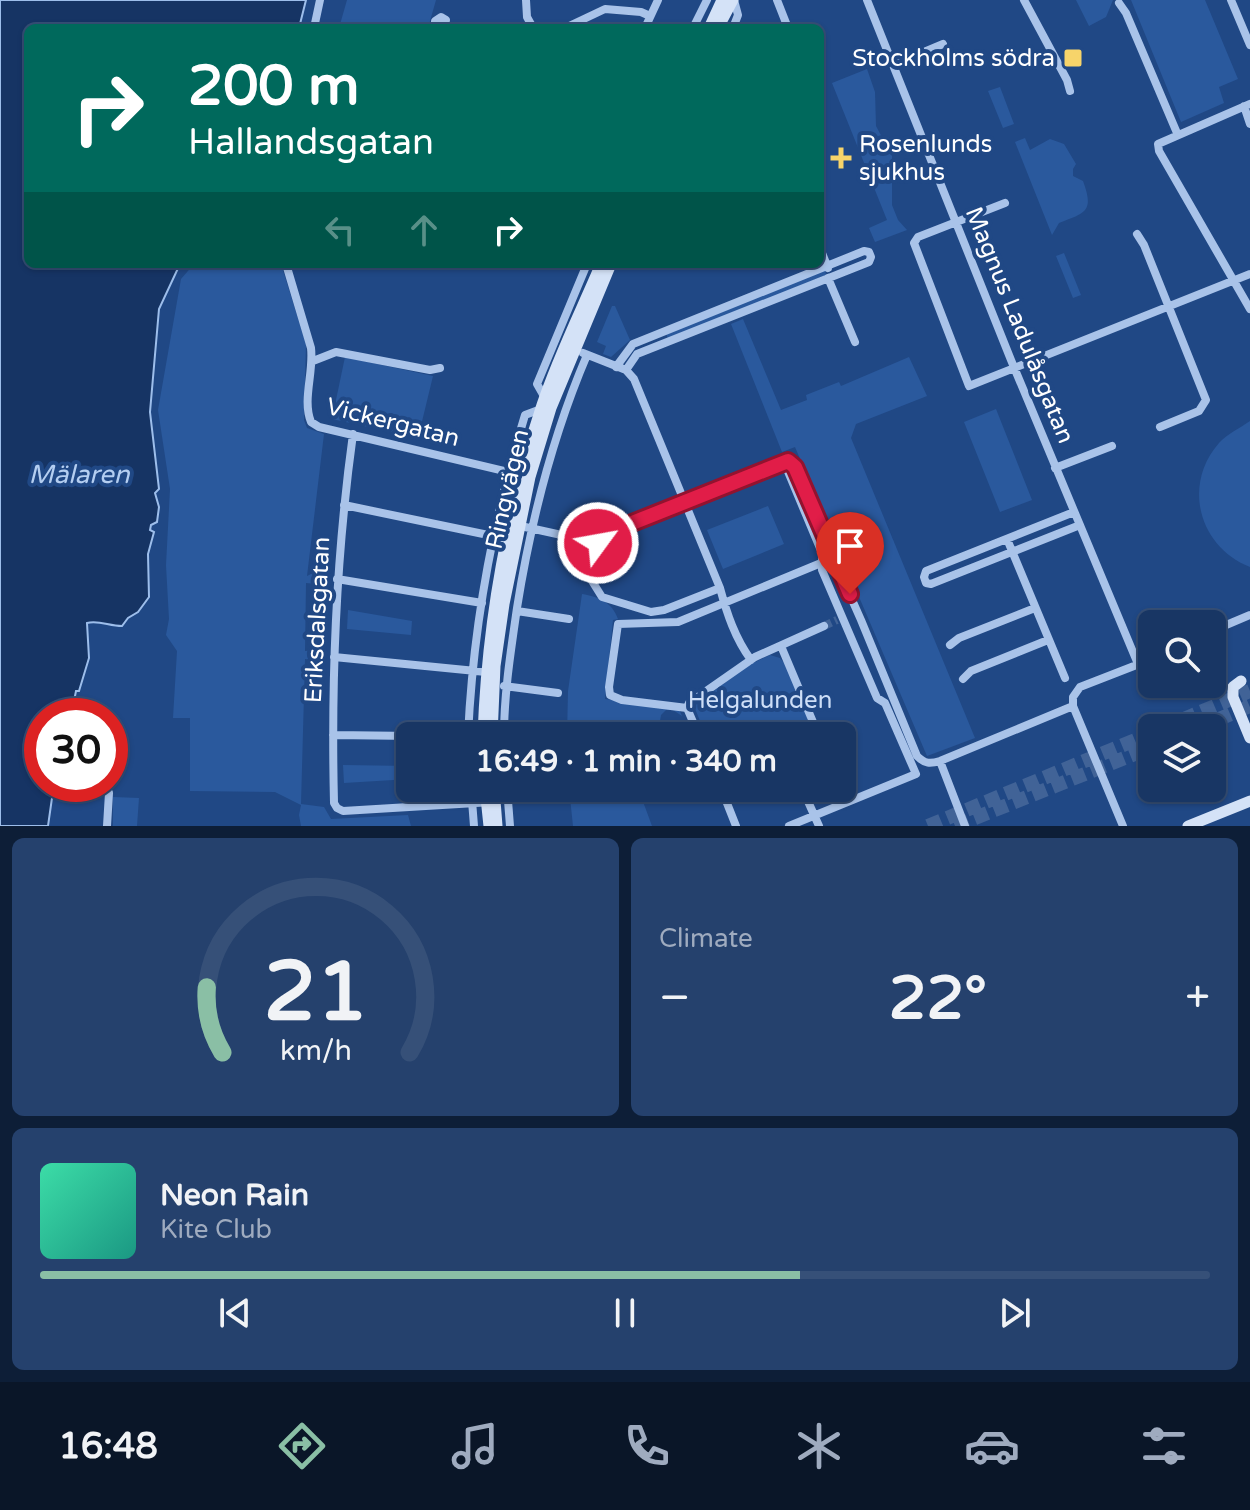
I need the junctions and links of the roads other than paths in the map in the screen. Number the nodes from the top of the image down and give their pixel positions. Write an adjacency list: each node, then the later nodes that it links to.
1 (320, 0): 13 (street)
2 (526, 0): 16 (street)
3 (707, 0): 19 (street)
4 (722, 0): 20 (main road)
5 (734, 0): 21 (main road); 22 (street)
6 (777, 0): 23 (street)
7 (867, 0): 26 (street, Magnus Ladulåsgatan)
8 (1024, 0): 27 (street)
9 (1231, 0): 25 (street)
10 (657, 1): 12 (street)
11 (1119, 3): 30 (street)
12 (650, 16): 17 (street); 18 (street)
13 (315, 24)
14 (435, 24): 15 (street)
15 (445, 24)
16 (530, 24)
17 (573, 24)
18 (647, 24)
19 (695, 24)
20 (711, 24)
21 (720, 24)
22 (735, 24)
23 (786, 24)
24 (943, 44): 26 (street)
25 (1250, 45)
26 (893, 65): 32 (street, Magnus Ladulåsgatan)
27 (1070, 91)
28 (1247, 105): 29 (street); 30 (street)
29 (1250, 124)
30 (1177, 133): 44 (street)
31 (1005, 203): 32 (street)
32 (957, 222): 58 (street, Magnus Ladulåsgatan); 58 (street)
33 (1137, 234): 46 (street)
34 (824, 258): 35 (street)
35 (827, 265): 36 (street); 43 (street); 43 (street)
36 (824, 266)
37 (287, 268): 54 (street, Vickergatan)
38 (585, 268): 59 (street, Ringvägen)
39 (600, 268): 52 (main road, Ringvägen)
40 (609, 268): 52 (main road, Ringvägen)
41 (819, 268): 45 (street)
42 (1250, 274): 44 (street)
43 (830, 277): 48 (street); 50 (street)
44 (1234, 281): 46 (street); 47 (street)
45 (730, 303): 48 (street); 49 (street)
46 (1168, 309): 58 (street); 60 (street)
47 (1250, 309)
48 (735, 315): 51 (street)
49 (660, 332): 51 (street); 55 (street)
50 (855, 342)
51 (665, 343): 57 (street)
52 (570, 348): 53 (street); 59 (main road, Ringvägen); 66 (main road, Ringvägen)
53 (587, 355): 55 (street); 71 (street, Ringvägen)
54 (313, 361): 56 (street); 61 (street, Vickergatan)
55 (616, 367): 57 (street)
56 (440, 368)
57 (626, 370): 67 (street)
58 (1016, 370): 64 (street, Magnus Ladulåsgatan)
59 (543, 403): 65 (street, Ringvägen); 66 (main road, Ringvägen)
60 (1160, 427)
61 (353, 434): 65 (street, Vickergatan); 68 (street, Eriksdalsgatan)
62 (1112, 446): 64 (street)
63 (788, 462): 67 (street); 76 (street); 112 (street)
64 (1055, 468): 69 (street, Magnus Ladulåsgatan)
65 (508, 472): 66 (street, Vickergatan); 72 (street, Ringvägen)
66 (526, 476): 71 (main road, Ringvägen)
67 (685, 501): 74 (street); 78 (street)
68 (344, 505): 72 (street); 77 (street, Eriksdalsgatan)
69 (1074, 512): 70 (street, Magnus Ladulåsgatan); 73 (street)
70 (1080, 525): 75 (street); 92 (street, Magnus Ladulåsgatan)
71 (520, 526): 74 (street); 82 (street, Ringvägen); 94 (main road, Ringvägen); 97 (main road, Ringvägen)
72 (493, 536): 79 (street, Ringvägen)
73 (1007, 539): 75 (street); 75 (street)
74 (598, 543): 78 (street)
75 (1012, 553): 81 (street)
76 (821, 563): 80 (street); 121 (street)
77 (337, 579): 79 (street); 90 (street, Eriksdalsgatan)
78 (720, 588): 80 (street)
79 (482, 603): 93 (street, Ringvägen)
80 (724, 603): 91 (street); 102 (street)
81 (1035, 608): 87 (street); 88 (street)
82 (517, 611): 84 (street); 98 (street, Ringvägen)
83 (1250, 615): 85 (street)
84 (569, 619)
85 (1226, 625)
86 (824, 626): 89 (street)
87 (1048, 640): 95 (street); 96 (street)
88 (950, 645)
89 (781, 646): 91 (street); 108 (street)
90 (334, 657): 93 (street); 109 (street, Eriksdalsgatan)
91 (751, 660): 102 (street)
92 (1138, 664): 101 (street)
93 (471, 670): 94 (street); 103 (street, Ringvägen)
94 (486, 672): 97 (street); 104 (main road, Ringvägen)
95 (1065, 678)
96 (963, 679)
97 (494, 683): 98 (street); 105 (main road, Ringvägen)
98 (506, 687): 100 (street); 106 (street, Ringvägen)
99 (1236, 688): 111 (main road)
100 (558, 693)
101 (1073, 706): 112 (street); 131 (street)
102 (687, 708): 107 (street)
103 (469, 722)
104 (484, 722)
105 (493, 722)
106 (505, 722)
107 (693, 722)
108 (813, 722)
109 (333, 735): 110 (street); 119 (street, Eriksdalsgatan)
110 (396, 736)
111 (1250, 738)
112 (940, 761): 130 (street)
113 (1250, 801): 132 (main road)
114 (108, 802): 122 (street)
115 (490, 802): 119 (street); 124 (main road); 125 (main road)
116 (508, 802): 126 (street)
117 (727, 802): 127 (street)
118 (808, 802): 121 (street)
119 (471, 803): 123 (street)
120 (1250, 809): 133 (main road)
121 (813, 815): 128 (street); 129 (street)
122 (107, 826)
123 (474, 826)
124 (489, 826)
125 (497, 826)
126 (510, 826)
127 (736, 826)
128 (789, 826)
129 (819, 826)
130 (965, 826)
131 (1123, 826)
132 (1188, 826)
133 (1207, 826)

